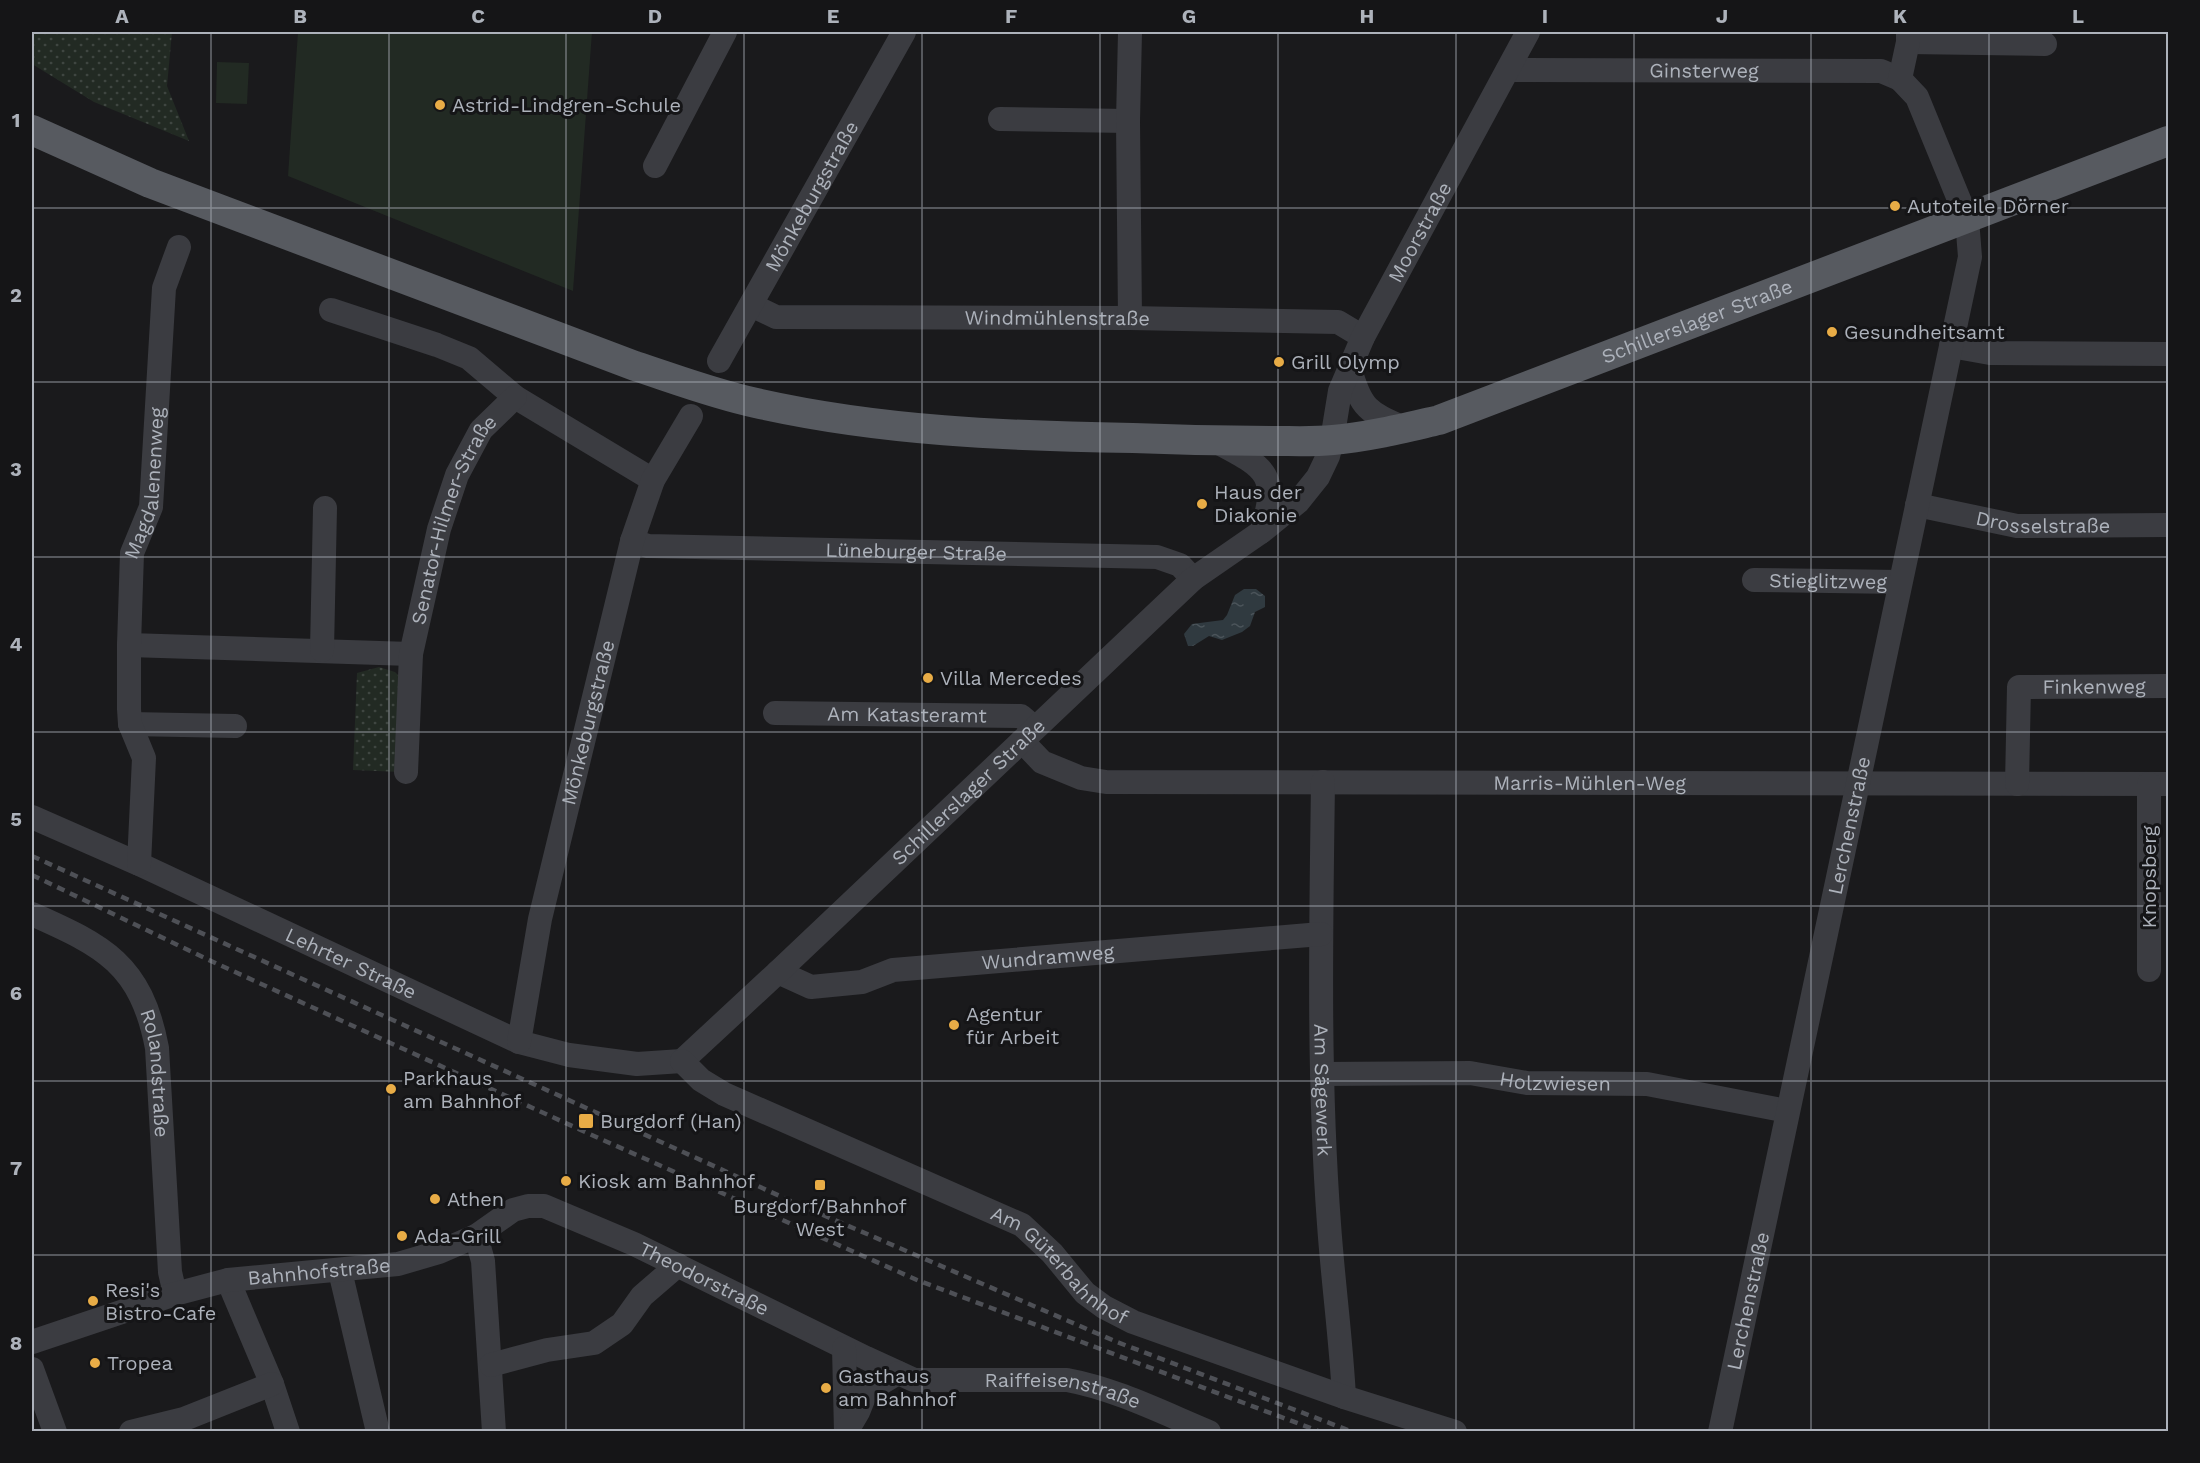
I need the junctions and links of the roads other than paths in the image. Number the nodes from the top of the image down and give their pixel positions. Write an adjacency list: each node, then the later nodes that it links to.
1 (725, 32): 14 (street)
2 (904, 32): 18 (street, Mönkeburgstraße)
3 (1130, 32): 10 (street)
4 (1528, 32): 7 (street, Moorstraße)
5 (1908, 37): 6 (street); 8 (street)
6 (2045, 44)
7 (1508, 70): 8 (street, Ginsterweg); 21 (street, Moorstraße)
8 (1900, 79): 16 (street, Lerchenstraße)
9 (1000, 119): 10 (street)
10 (1128, 121): 20 (street)
11 (32, 130): 15 (main road)
12 (2169, 141): 16 (main road, Schillerslager Straße)
13 (32, 151): 15 (main road)
14 (655, 166)
15 (150, 183): 29 (main road)
16 (1967, 219): 22 (street, Lerchenstraße); 28 (main road, Schillerslager Straße)
17 (178, 247): 40 (street, Magdalenenweg)
18 (751, 305): 20 (street, Windmühlenstraße); 24 (street, Mönkeburgstraße)
19 (331, 310): 26 (street, Senator-Hilmer-Straße)
20 (1130, 318): 21 (street, Windmühlenstraße)
21 (1363, 337): 25 (street, Moorstraße)
22 (1951, 346): 23 (street); 32 (street, Lerchenstraße)
23 (2169, 354)
24 (719, 361)
25 (1350, 369): 28 (street); 30 (street, Moorstraße)
26 (515, 397): 31 (street, Senator-Hilmer-Straße); 42 (street, Senator-Hilmer-Straße)
27 (691, 416): 31 (street, Mönkeburgstraße)
28 (1404, 428): 30 (main road, Schillerslager Straße)
29 (1213, 440): 30 (main road); 35 (street)
30 (1332, 440): 35 (street, Schillerslager Straße)
31 (653, 480): 36 (street, Mönkeburgstraße)
32 (1917, 505): 34 (street, Drosselstraße); 39 (street, Lerchenstraße)
33 (325, 508): 41 (street)
34 (2169, 525)
35 (1261, 532): 37 (street, Schillerslager Straße)
36 (632, 541): 37 (street, Lüneburger Straße); 59 (street, Mönkeburgstraße)
37 (1193, 579): 47 (street, Schillerslager Straße)
38 (1754, 580): 39 (street, Stieglitzweg)
39 (1900, 582): 50 (street, Lerchenstraße)
40 (129, 645): 41 (street, Senator-Hilmer-Straße); 45 (street, Magdalenenweg)
41 (322, 650): 42 (street, Senator-Hilmer-Straße)
42 (411, 654): 48 (street, Senator-Hilmer-Straße)
43 (2169, 686): 51 (street, Finkenweg)
44 (775, 713): 47 (street, Am Katasteramt)
45 (130, 724): 46 (street); 54 (street, Magdalenenweg)
46 (235, 726)
47 (1029, 735): 49 (street, Marris-Mühlen-Weg); 58 (street, Schillerslager Straße)
48 (406, 772)
49 (1323, 782): 50 (street, Marris-Mühlen-Weg); 56 (street, Am Sägewerk)
50 (1857, 784): 51 (street, Marris-Mühlen-Weg); 62 (street, Lerchenstraße)
51 (2018, 784): 52 (street, Marris-Mühlen-Weg)
52 (2159, 784): 57 (street, Knopsberg)
53 (32, 817): 54 (street, Lehrter Straße)
54 (139, 864): 59 (street, Lehrter Straße)
55 (32, 914): 68 (street, Rolandstraße)
56 (1321, 934): 58 (street, Wundramweg); 61 (street, Am Sägewerk)
57 (2149, 970)
58 (778, 972): 60 (street, Schillerslager Straße)
59 (519, 1042): 60 (street, Lehrter Straße)
60 (681, 1060): 75 (street, Am Güterbahnhof)
61 (1322, 1074): 62 (street, Holzwiesen); 75 (street, Am Sägewerk)
62 (1787, 1111): 85 (street, Lerchenstraße)
63 (564, 1214): 64 (street, Bahnhofstraße); 65 (street, Theodorstraße)
64 (476, 1236): 66 (street, Bahnhofstraße); 71 (street)
65 (678, 1265): 70 (street, Theodorstraße); 71 (street)
66 (340, 1271): 67 (street, Bahnhofstraße); 80 (street)
67 (228, 1280): 68 (street, Bahnhofstraße); 74 (street)
68 (175, 1294): 69 (street, Bahnhofstraße)
69 (32, 1342)
70 (844, 1348): 73 (street, Raiffeisenstraße); 82 (street)
71 (491, 1365): 81 (street)
72 (32, 1369): 77 (street)
73 (898, 1373): 82 (street); 83 (street, Raiffeisenstraße)
74 (272, 1384): 76 (street); 79 (street)
75 (1344, 1397): 84 (street, Am Güterbahnhof)
76 (186, 1425): 78 (street)
77 (55, 1431)
78 (131, 1431)
79 (288, 1431)
80 (378, 1431)
81 (494, 1431)
82 (847, 1431)
83 (1209, 1431)
84 (1455, 1431)
85 (1720, 1431)

